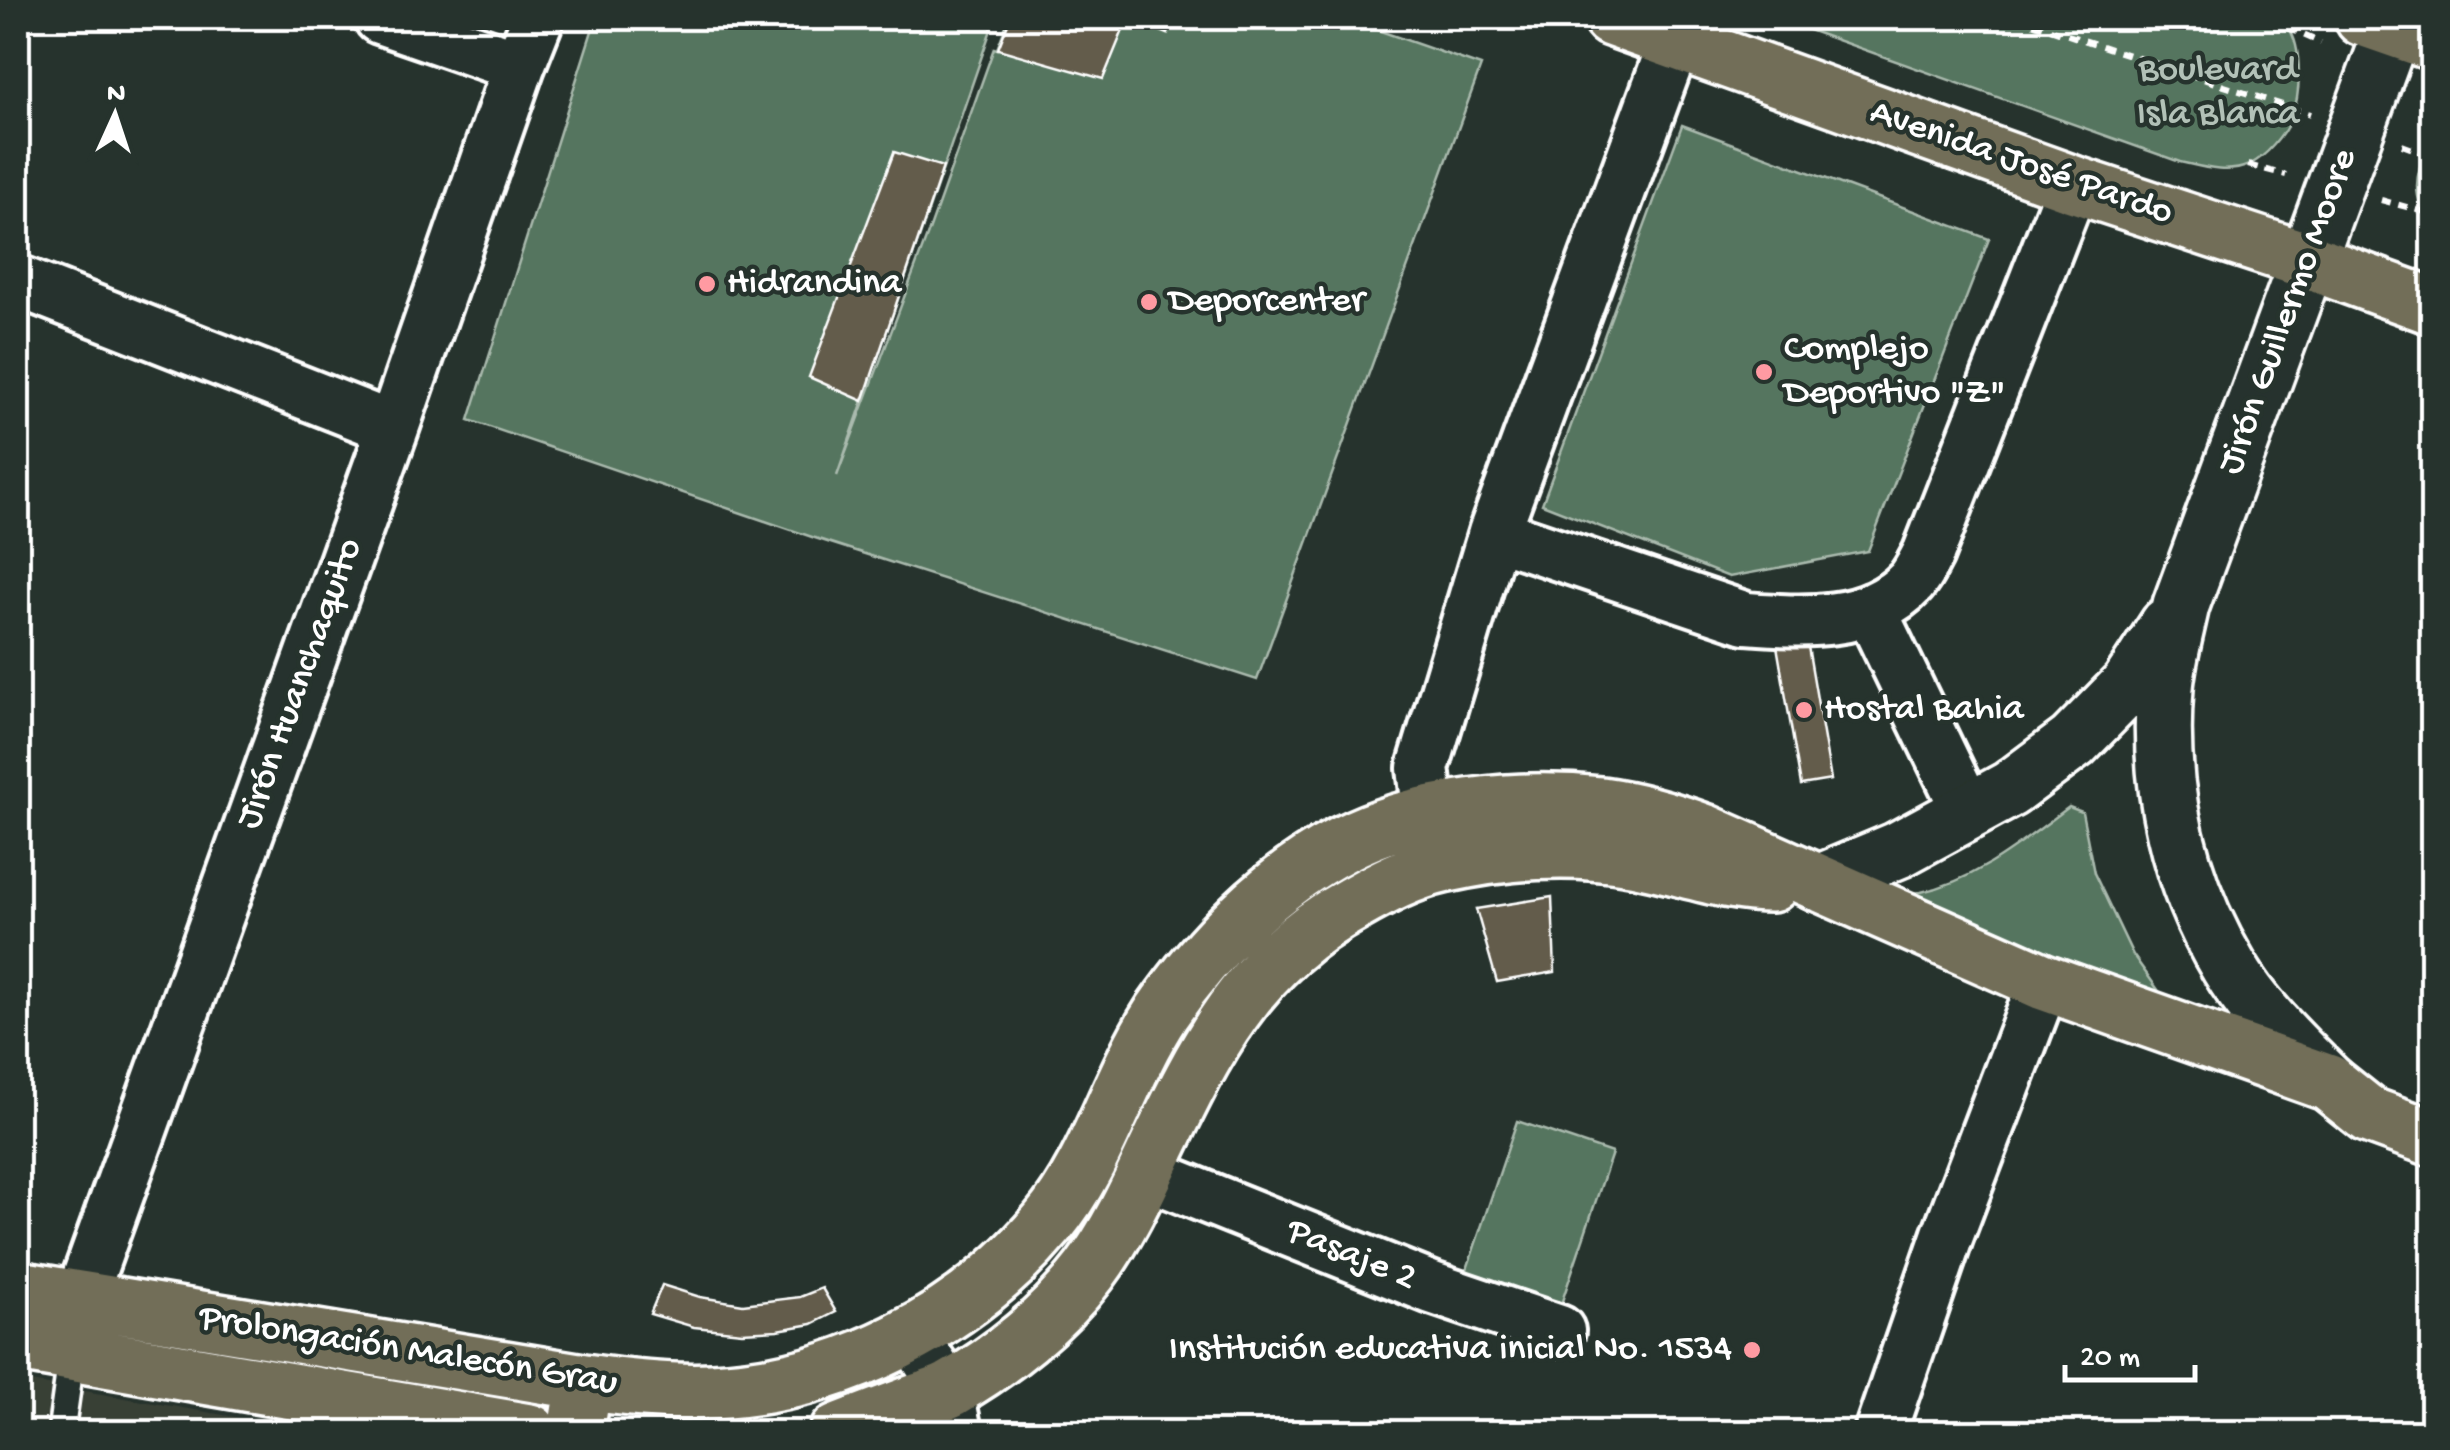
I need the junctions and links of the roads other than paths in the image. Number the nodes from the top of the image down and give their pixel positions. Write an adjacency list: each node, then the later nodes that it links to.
1 (380, 18): 6 (street)
2 (538, 18): 6 (street, Jirón Huanchaquito)
3 (1610, 18): 5 (main road, Avenida José Pardo)
4 (2397, 26): 8 (main road, Jirón Guillermo Moore)
5 (1675, 40): 7 (main road, Avenida José Pardo); 12 (street)
6 (519, 66): 11 (street, Jirón Huanchaquito)
7 (2074, 184): 8 (main road, Avenida José Pardo); 14 (street)
8 (2308, 261): 10 (main road, Avenida José Pardo); 13 (main road, Jirón Guillermo Moore)
9 (18, 282): 11 (street)
10 (2432, 306)
11 (393, 428): 24 (street, Jirón Huanchaquito)
12 (1494, 533): 14 (street); 16 (street)
13 (2180, 606): 15 (main road, Jirón Guillermo Moore); 19 (main road, Jirón Guillermo Moore)
14 (1870, 609): 15 (street)
15 (1968, 812): 17 (main road, Jirón Guillermo Moore)
16 (1434, 840): 17 (main road); 22 (main road); 26 (main road, Prolongación Malecón Grau)
17 (1820, 883): 18 (main road)
18 (2044, 982): 19 (main road); 34 (street)
19 (2329, 1083): 20 (main road); 21 (main road)
20 (2432, 1100)
21 (2432, 1138)
22 (1146, 1173): 25 (street, Pasaje 2); 30 (main road)
23 (18, 1289): 24 (main road, Prolongación Malecón Grau)
24 (80, 1300): 28 (street, Jirón Huanchaquito); 29 (main road, Prolongación Malecón Grau)
25 (1559, 1332)
26 (912, 1334): 29 (main road, Prolongación Malecón Grau); 30 (street)
27 (18, 1344): 28 (main road, Prolongación Malecón Grau)
28 (72, 1353): 31 (lane); 32 (main road, Prolongación Malecón Grau)
29 (580, 1407)
30 (952, 1412): 33 (main road)
31 (61, 1432)
32 (530, 1432)
33 (838, 1432)
34 (1880, 1432)

